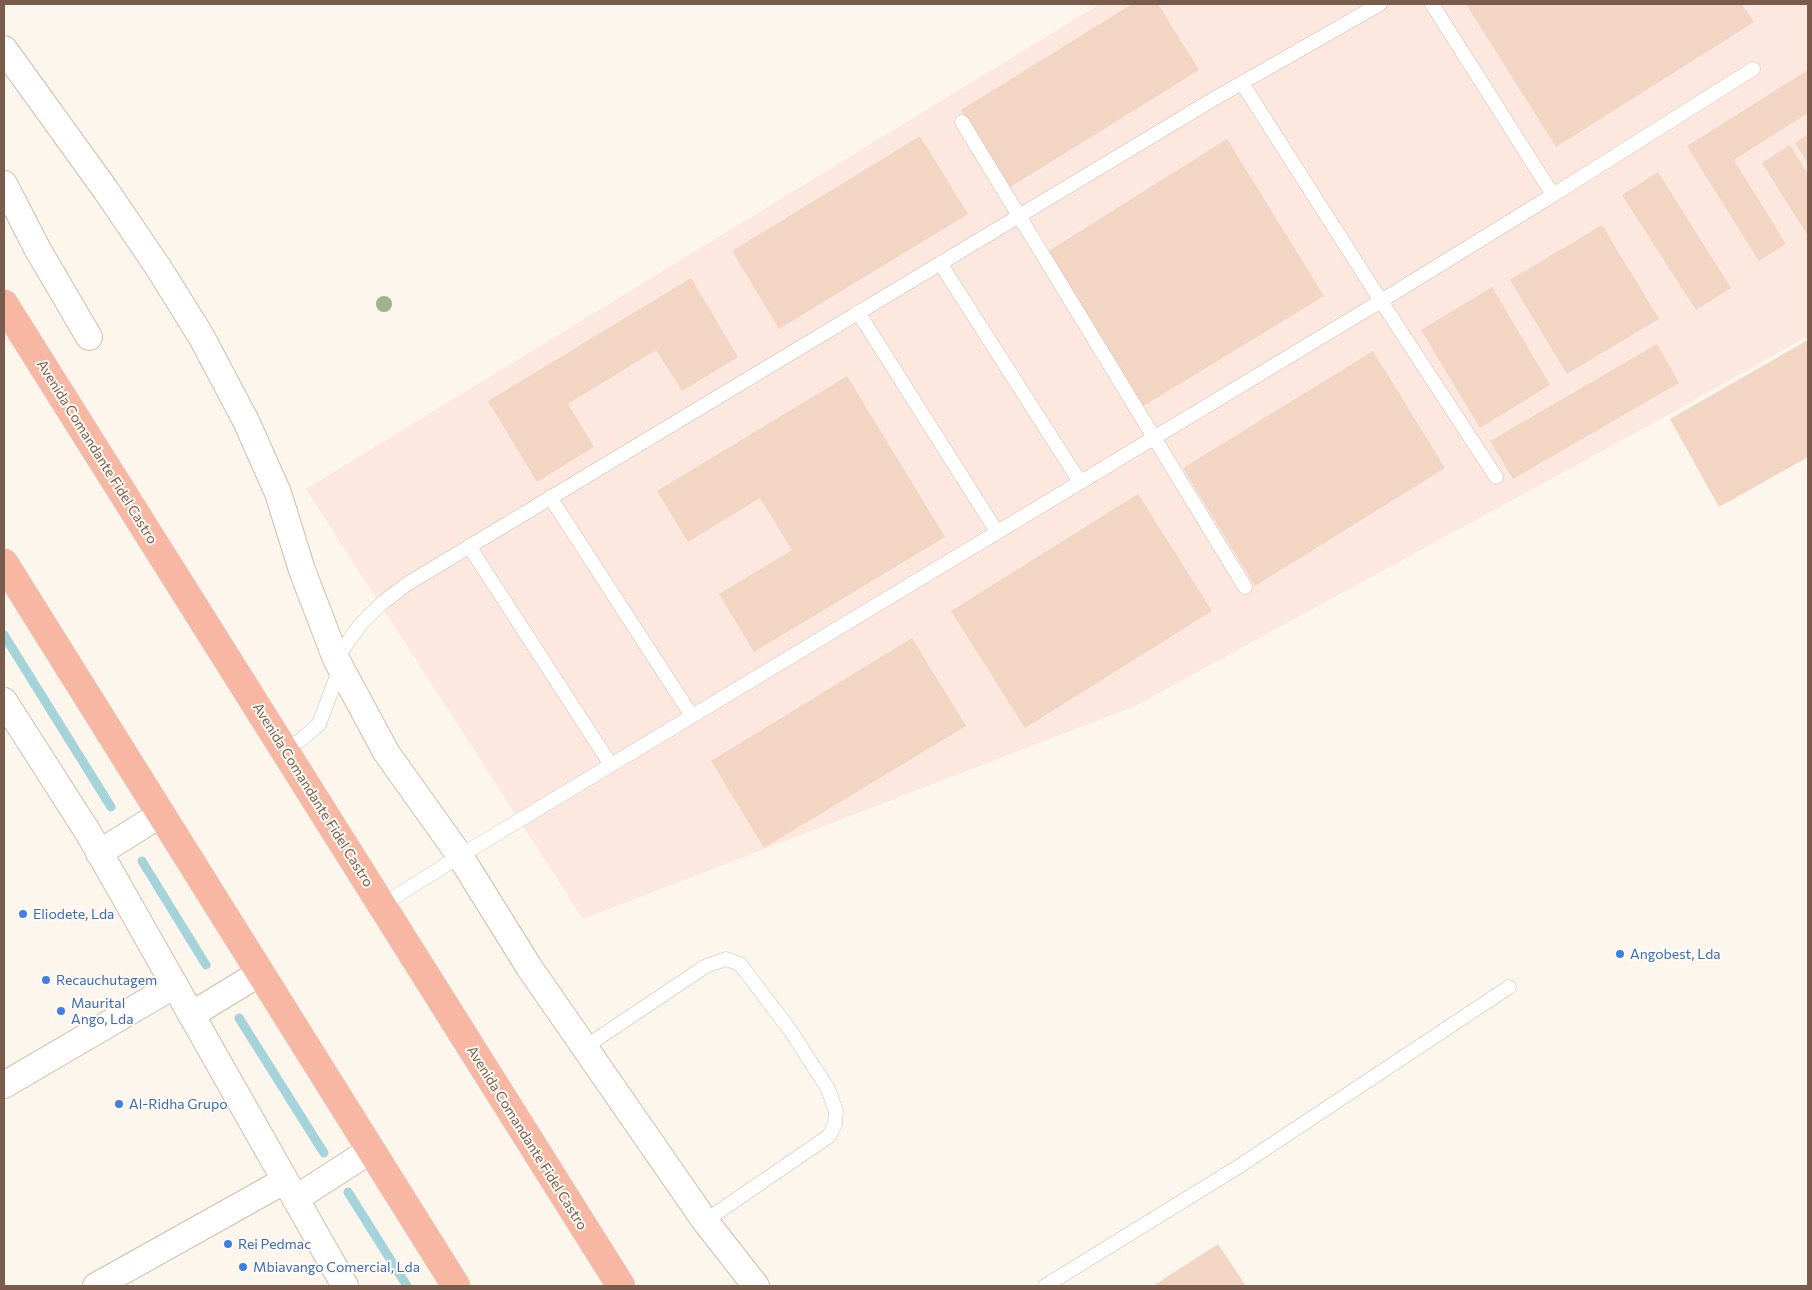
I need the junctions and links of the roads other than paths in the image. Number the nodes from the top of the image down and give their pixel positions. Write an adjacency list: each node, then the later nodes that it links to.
1 (1380, 4): 5 (lane)
2 (1432, 4): 8 (lane)
3 (4, 49): 23 (street)
4 (1754, 70): 8 (lane)
5 (1242, 83): 9 (lane); 11 (lane)
6 (962, 122): 9 (lane)
7 (4, 184): 14 (street)
8 (1553, 195): 11 (lane)
9 (1019, 216): 10 (lane); 15 (lane)
10 (940, 263): 13 (lane); 17 (lane)
11 (1380, 301): 15 (lane); 16 (lane)
12 (4, 304): 26 (highway, Avenida Comandante Fidel Castro)
13 (858, 312): 18 (lane); 19 (lane)
14 (89, 337)
15 (1154, 438): 17 (lane); 22 (lane)
16 (1496, 477)
17 (1080, 482): 19 (lane)
18 (550, 497): 20 (lane); 25 (lane)
19 (997, 532): 25 (lane)
20 (469, 546): 23 (lane); 27 (lane)
21 (4, 563): 28 (highway)
22 (1245, 587)
23 (338, 664): 26 (lane); 30 (street)
24 (4, 701): 29 (street)
25 (692, 716): 27 (lane)
26 (284, 750): 31 (highway, Avenida Comandante Fidel Castro)
27 (611, 765): 30 (lane)
28 (161, 814): 29 (street); 32 (highway)
29 (99, 853): 33 (street)
30 (460, 856): 31 (lane); 36 (street)
31 (382, 905): 44 (highway, Avenida Comandante Fidel Castro)
32 (260, 973): 35 (street); 38 (highway)
33 (175, 985): 35 (street); 37 (street)
34 (1509, 987): 46 (lane)
35 (192, 1015): 39 (street)
36 (585, 1047): 40 (street); 40 (lane)
37 (4, 1085)
38 (371, 1150): 39 (street); 43 (highway)
39 (289, 1190): 41 (street); 42 (street)
40 (705, 1221): 45 (street)
41 (96, 1286)
42 (345, 1286)
43 (456, 1286)
44 (621, 1286)
45 (756, 1286)
46 (1045, 1286)

